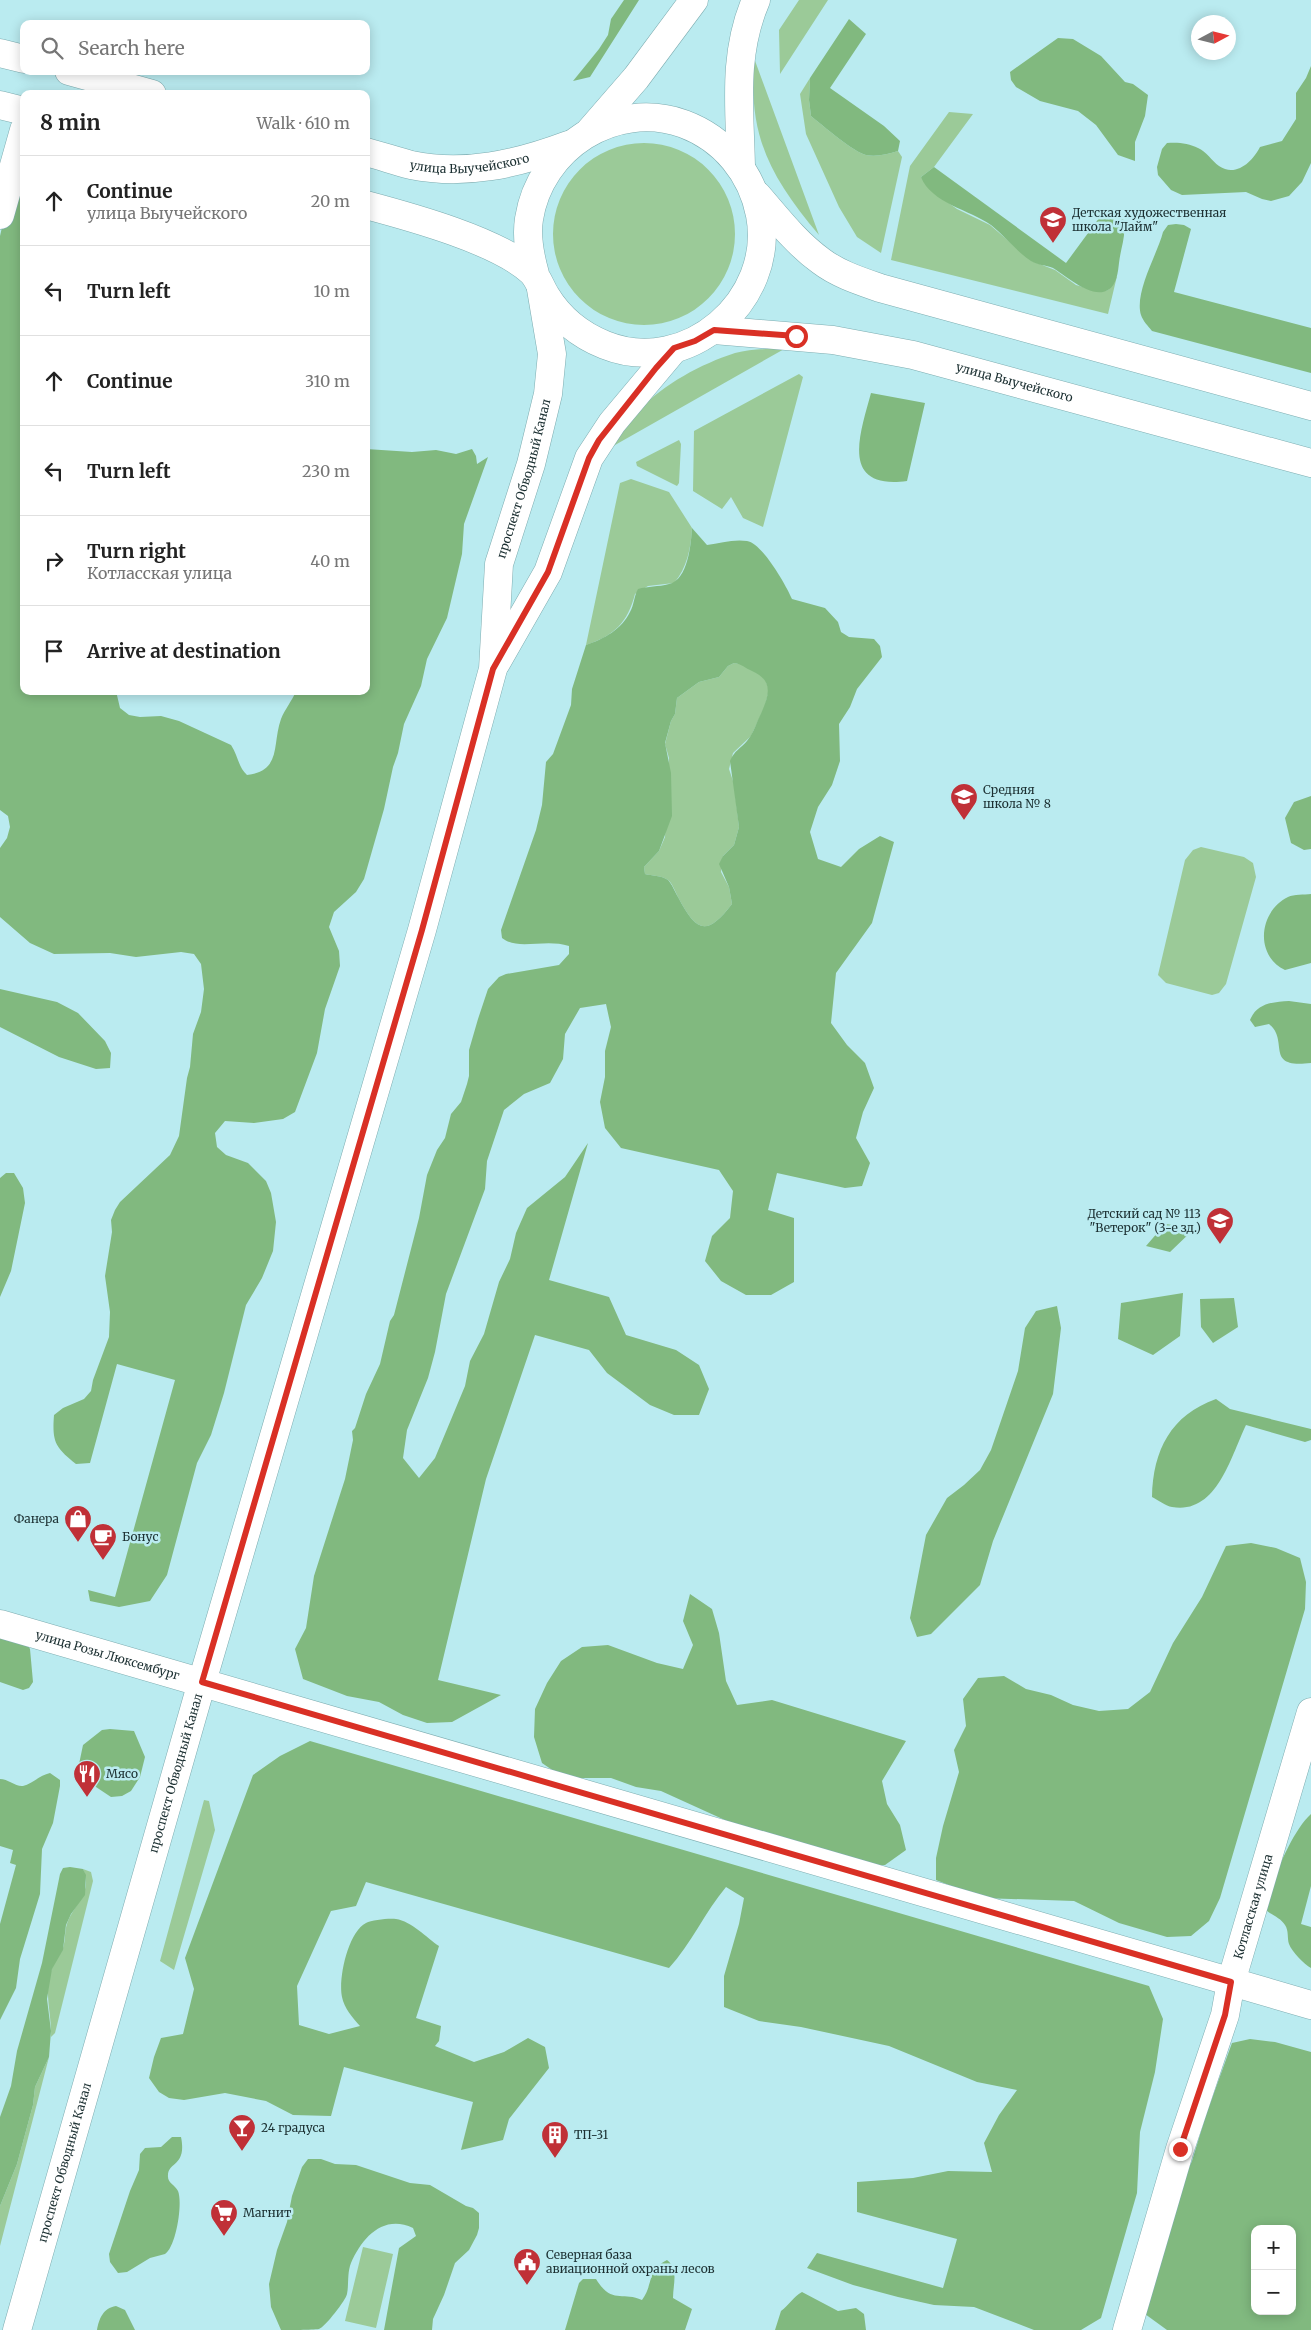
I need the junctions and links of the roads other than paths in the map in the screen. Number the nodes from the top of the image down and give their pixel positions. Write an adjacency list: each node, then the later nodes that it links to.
1 (694, 0): 9 (main road, проспект Обводный Канал)
2 (756, 0): 12 (main road)
3 (0, 53): 4 (main road)
4 (20, 58)
5 (83, 75): 6 (main road)
6 (138, 90)
7 (0, 105): 8 (main road)
8 (20, 110)
9 (581, 137): 11 (main road, улица Выучейского); 12 (main road, улица Выучейского); 16 (main road, проспект Обводный Канал)
10 (20, 144): 15 (main road)
11 (370, 153)
12 (741, 168): 13 (main road)
13 (754, 192): 17 (main road); 19 (main road)
14 (370, 206): 16 (main road)
15 (0, 214)
16 (538, 281): 18 (main road); 21 (main road, проспект Обводный Канал)
17 (714, 330): 18 (main road); 20 (main road, улица Выучейского)
18 (674, 348): 21 (main road, проспект Обводный Канал)
19 (1311, 406)
20 (1311, 463)
21 (493, 669): 23 (main road, проспект Обводный Канал)
22 (0, 1624): 23 (main road, улица Розы Люксембург)
23 (202, 1682): 25 (main road, улица Розы Люксембург); 27 (main road, проспект Обводный Канал)
24 (1311, 1712): 25 (main road, Котласская улица)
25 (1231, 1982): 26 (main road, улица Розы Люксембург); 28 (main road, Котласская улица)
26 (1311, 2005)
27 (17, 2330)
28 (1127, 2330)

